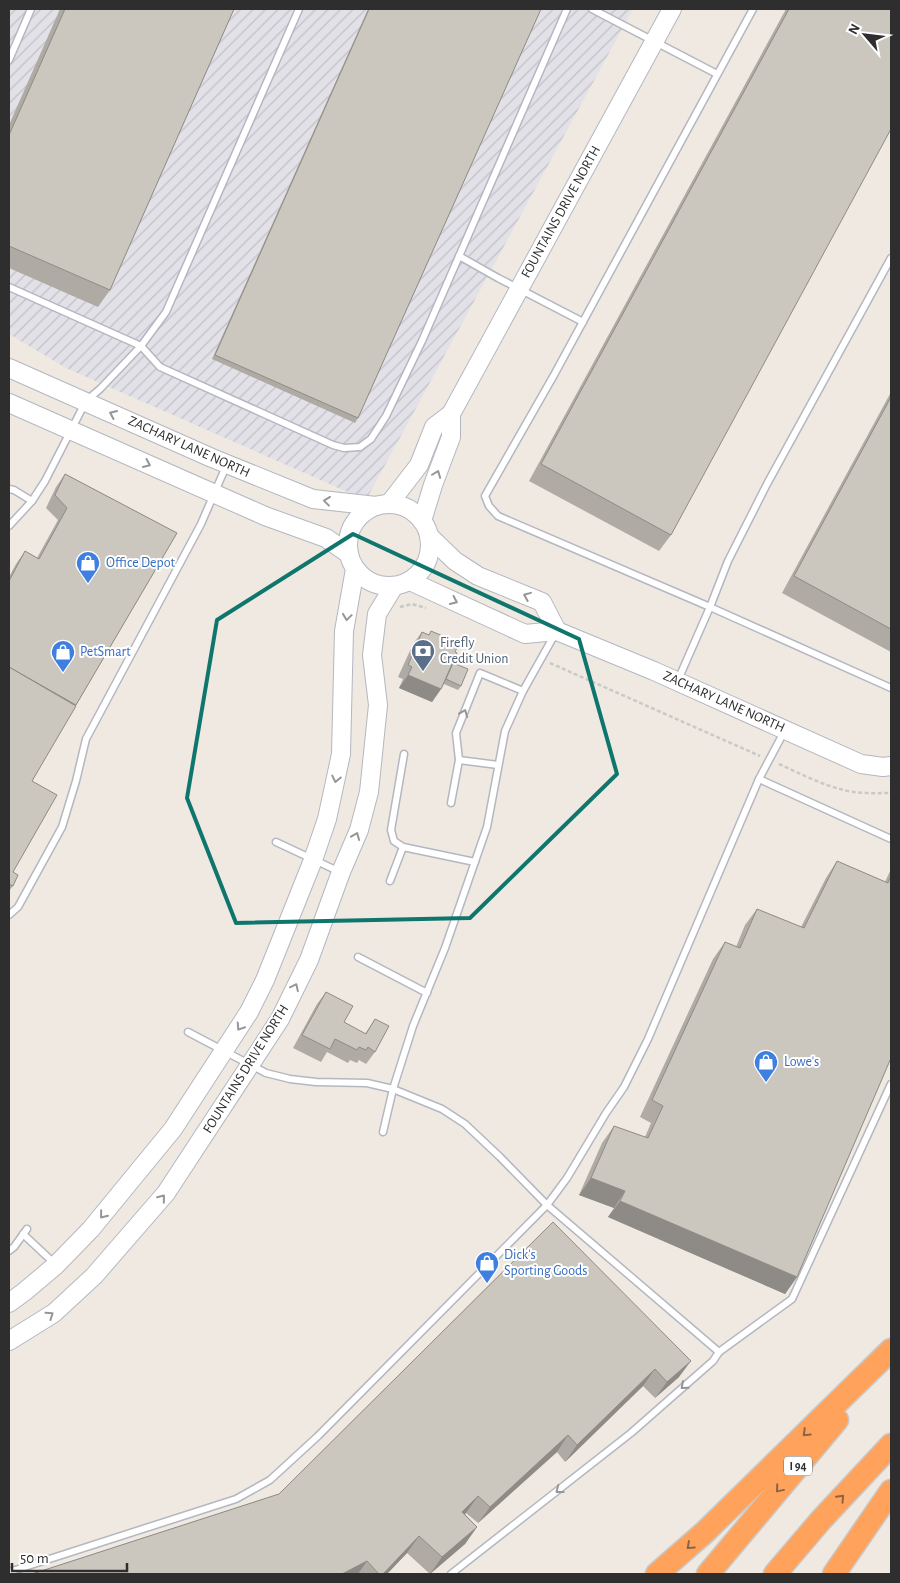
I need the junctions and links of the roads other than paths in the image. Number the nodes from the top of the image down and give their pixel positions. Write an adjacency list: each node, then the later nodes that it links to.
1 (31, 9): 8 (lane)
2 (299, 9): 15 (lane)
3 (567, 9): 10 (lane)
4 (592, 9): 7 (lane)
5 (672, 9): 7 (street, FOUNTAINS DRIVE NORTH)
6 (753, 9): 9 (lane)
7 (654, 42): 9 (lane); 13 (street, FOUNTAINS DRIVE NORTH)
8 (9, 60)
9 (717, 74): 14 (lane)
10 (459, 256): 13 (lane); 15 (lane)
11 (891, 258): 30 (lane)
12 (9, 287): 15 (lane)
13 (519, 289): 14 (lane); 19 (street, FOUNTAINS DRIVE NORTH)
14 (583, 322): 30 (lane)
15 (141, 346): 17 (lane)
16 (9, 368): 17 (street, ZACHARY LANE NORTH)
17 (86, 402): 20 (lane); 21 (street, ZACHARY LANE NORTH, one-way to 17)
18 (9, 403): 20 (street)
19 (451, 414): 25 (street, FOUNTAINS DRIVE NORTH); 27 (street, FOUNTAINS DRIVE NORTH, one-way to 19)
20 (71, 430): 23 (street, one-way to 23); 24 (lane)
21 (227, 464): 23 (lane); 25 (street, ZACHARY LANE NORTH, one-way to 21)
22 (9, 489): 24 (lane)
23 (214, 493): 28 (street); 49 (lane)
24 (32, 501): 26 (lane)
25 (382, 505): 27 (street); 28 (street)
26 (9, 526)
27 (426, 528): 29 (street); 31 (street, one-way to 27)
28 (352, 562): 29 (street); 45 (street, FOUNTAINS DRIVE NORTH, one-way to 45)
29 (402, 583): 31 (street, ZACHARY LANE NORTH, one-way to 31); 47 (street, FOUNTAINS DRIVE NORTH, one-way to 29)
30 (710, 606): 32 (lane); 33 (lane)
31 (557, 631): 32 (street, ZACHARY LANE NORTH); 34 (lane)
32 (678, 681): 35 (street, ZACHARY LANE NORTH)
33 (891, 688)
34 (522, 691): 37 (lane, one-way to 34); 38 (lane)
35 (786, 729): 39 (street, ZACHARY LANE NORTH); 40 (lane)
36 (404, 754): 44 (lane)
37 (459, 760): 38 (lane); 41 (lane)
38 (498, 765): 46 (lane)
39 (891, 766)
40 (758, 779): 42 (lane); 58 (lane)
41 (451, 803)
42 (891, 839)
43 (276, 842): 45 (lane)
44 (403, 847): 46 (lane); 48 (lane)
45 (313, 860): 47 (lane); 53 (street, FOUNTAINS DRIVE NORTH, one-way to 53)
46 (475, 862): 51 (lane)
47 (341, 872): 54 (street, FOUNTAINS DRIVE NORTH, one-way to 47)
48 (390, 881)
49 (9, 915)
50 (358, 957): 51 (lane)
51 (427, 994): 56 (lane)
52 (188, 1032): 53 (lane)
53 (224, 1051): 54 (lane); 60 (street, FOUNTAINS DRIVE NORTH, one-way to 60)
54 (250, 1065): 56 (lane); 62 (street, FOUNTAINS DRIVE NORTH, one-way to 54)
55 (891, 1084): 64 (lane)
56 (393, 1089): 57 (lane); 58 (lane)
57 (383, 1132)
58 (547, 1205): 64 (lane); 68 (lane)
59 (9, 1251): 60 (lane)
60 (56, 1265): 61 (street, FOUNTAINS DRIVE NORTH)
61 (9, 1303)
62 (9, 1341)
63 (891, 1350): 70 (highway, one-way to 70)
64 (719, 1352): 69 (lane, one-way to 69)
65 (891, 1360): 71 (highway, I 94, one-way to 71)
66 (891, 1445): 72 (highway, one-way to 66)
67 (891, 1491): 73 (highway)
68 (9, 1572)
69 (452, 1574)
70 (657, 1574)
71 (708, 1574)
72 (775, 1574)
73 (834, 1574)

